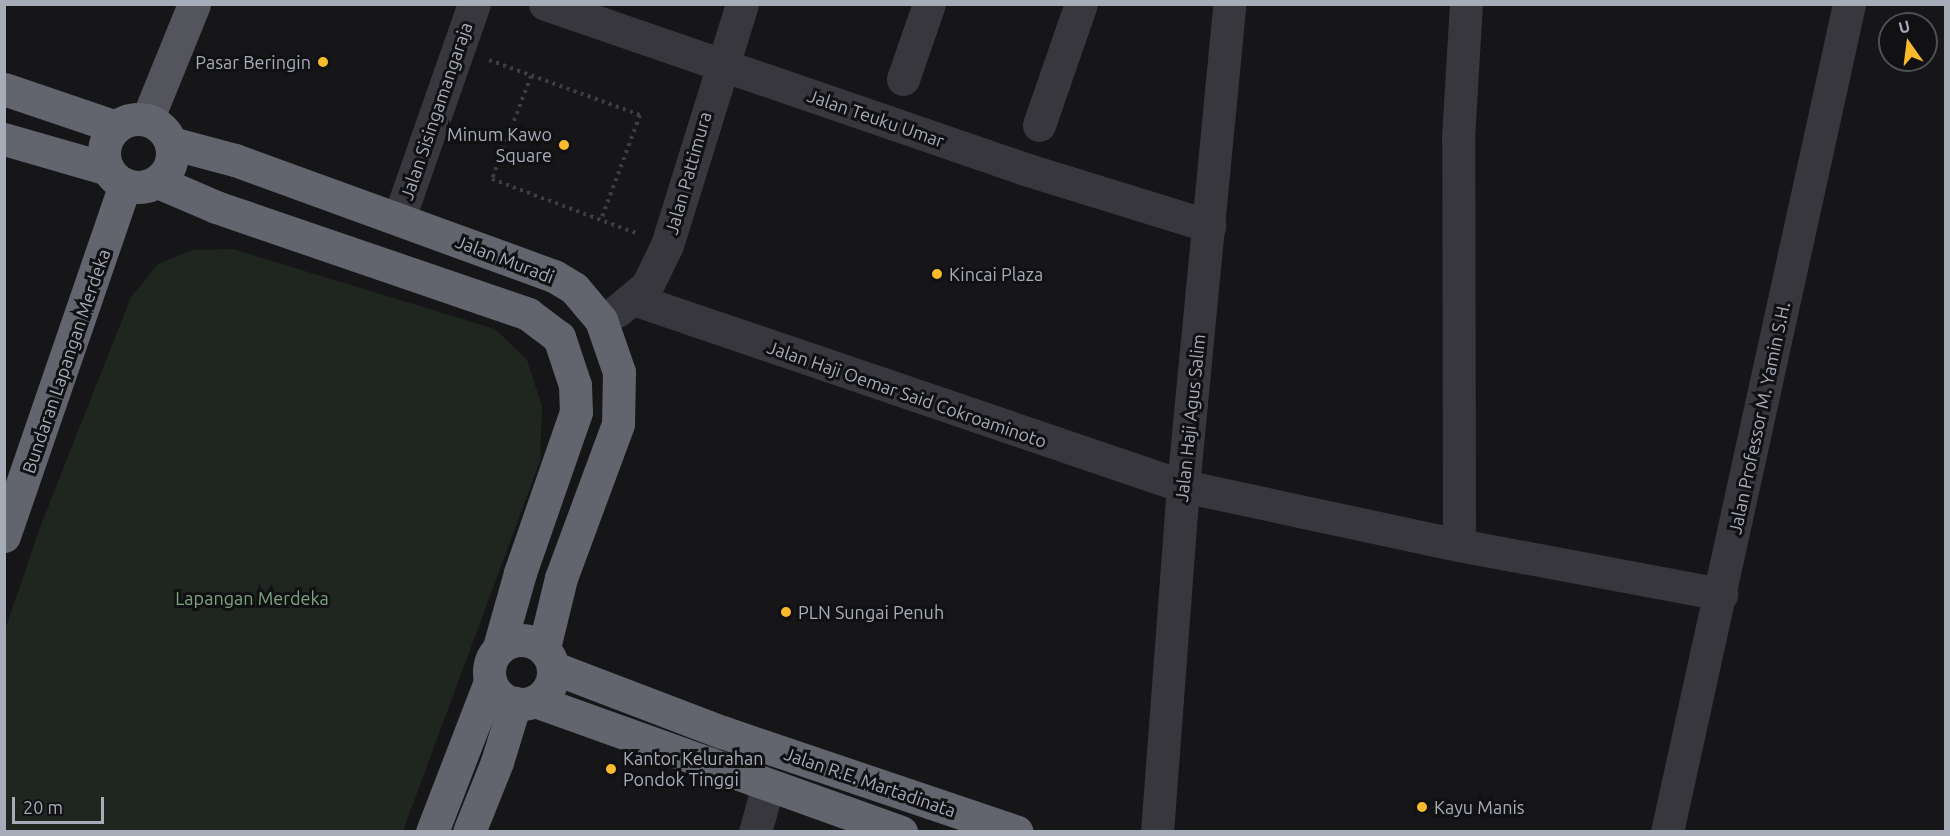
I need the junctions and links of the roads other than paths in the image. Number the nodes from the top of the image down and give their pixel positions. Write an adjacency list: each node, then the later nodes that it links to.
1 (194, 4): 13 (main road)
2 (474, 4): 20 (street, Jalan Sisingamangaraja)
3 (545, 4): 10 (street, Jalan Teuku Umar)
4 (742, 4): 10 (street, Jalan Pattimura)
5 (929, 4): 11 (street)
6 (1081, 4): 14 (street)
7 (1229, 4): 21 (street, Jalan Haji Agus Salim)
8 (1466, 4): 26 (street)
9 (1849, 4): 27 (street, Jalan Professor M. Yamin S.H.)
10 (720, 64): 21 (street, Jalan Teuku Umar); 22 (street, Jalan Pattimura)
11 (903, 79)
12 (4, 89): 15 (highway)
13 (147, 120): 15 (highway); 17 (highway)
14 (1039, 125)
15 (116, 127): 18 (highway)
16 (4, 139): 18 (highway)
17 (171, 143): 19 (highway); 20 (highway, Jalan Muradi)
18 (116, 177): 19 (highway); 25 (highway, Bundaran Lapangan Merdeka)
19 (158, 182): 28 (highway)
20 (399, 218): 23 (highway, Jalan Muradi)
21 (1209, 226): 24 (street, Jalan Haji Agus Salim)
22 (633, 299): 23 (street, Jalan Pattimura); 24 (street, Jalan Haji Oemar Said Cokroaminoto)
23 (602, 320): 29 (highway, Jalan Muradi)
24 (1182, 486): 26 (street, Jalan Haji Oemar Said Cokroaminoto); 38 (street, Jalan Haji Agus Salim)
25 (4, 536)
26 (1459, 545): 27 (street, Jalan Haji Oemar Said Cokroaminoto)
27 (1720, 594): 39 (street, Jalan Professor M. Yamin S.H.)
28 (499, 647): 29 (highway); 30 (highway)
29 (549, 658): 31 (highway); 37 (highway, Jalan R.E. Martadinata)
30 (490, 682): 31 (highway); 33 (highway)
31 (525, 702): 32 (highway, Jalan R.E. Martadinata); 34 (highway)
32 (768, 785): 35 (street); 36 (highway, Jalan R.E. Martadinata)
33 (432, 831)
34 (469, 831)
35 (755, 831)
36 (901, 831)
37 (1017, 831)
38 (1157, 831)
39 (1667, 831)

